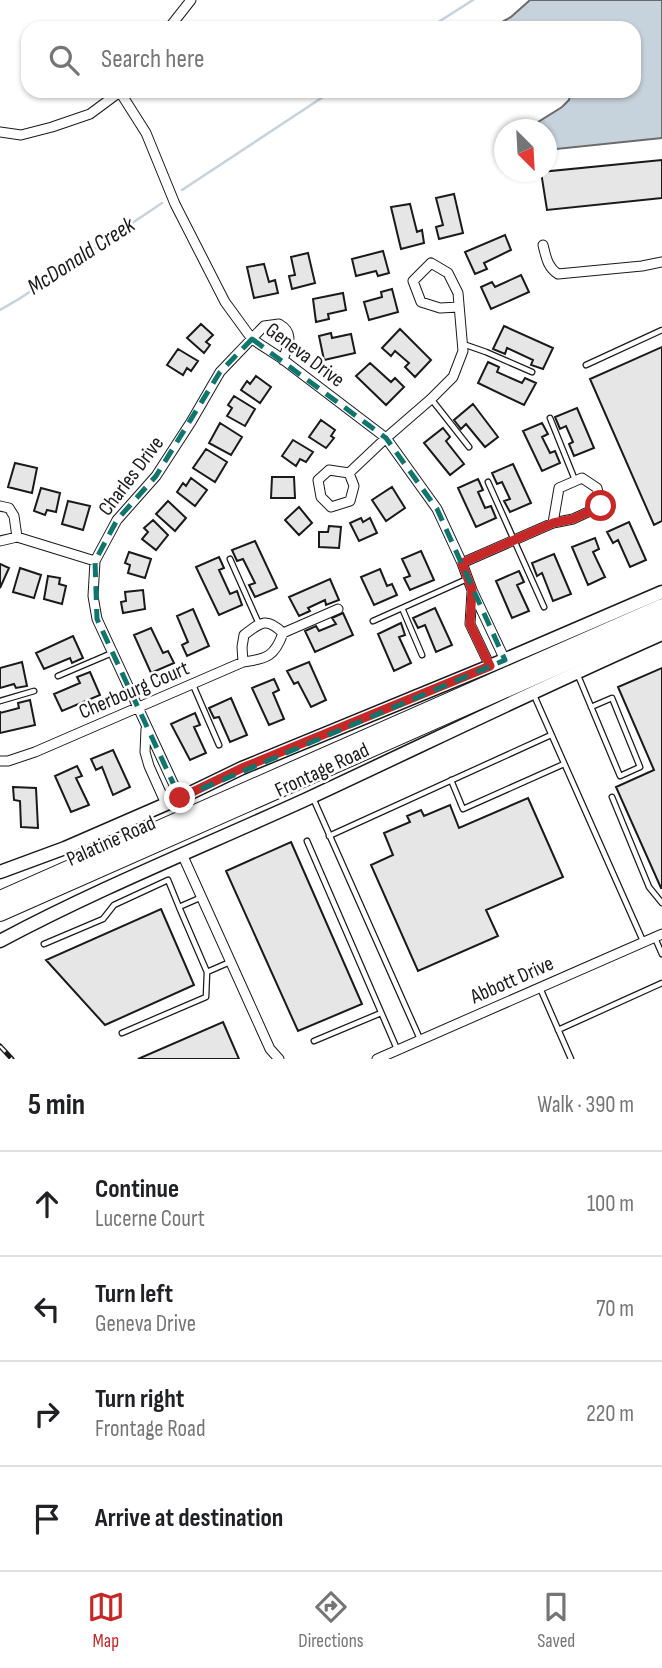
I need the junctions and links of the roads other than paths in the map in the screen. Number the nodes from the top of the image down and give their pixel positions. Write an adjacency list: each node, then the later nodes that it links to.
1 (191, 0): 2 (street)
2 (174, 21)
3 (112, 98): 5 (street)
4 (124, 98): 10 (street, Geneva Drive)
5 (0, 132)
6 (543, 244): 7 (street)
7 (662, 262)
8 (459, 307): 8 (street); 11 (street)
9 (662, 330): 13 (lane)
10 (252, 339): 12 (street, Geneva Drive); 12 (street); 28 (street, Charles Drive)
11 (462, 344): 14 (lane); 15 (street)
12 (283, 360): 17 (street, Geneva Drive)
13 (586, 365)
14 (532, 372)
15 (431, 399): 17 (street); 18 (lane)
16 (550, 418): 20 (lane)
17 (386, 438): 19 (street); 29 (street, Geneva Drive)
18 (469, 447)
19 (349, 473): 19 (street)
20 (576, 480): 23 (street); 23 (street)
21 (488, 482): 25 (lane)
22 (0, 506): 24 (street)
23 (553, 523): 25 (street)
24 (17, 537): 26 (street); 28 (street)
25 (514, 540): 29 (street); 33 (lane)
26 (0, 541)
27 (230, 559): 39 (lane)
28 (95, 561): 42 (street, Charles Drive)
29 (462, 563): 30 (street, Geneva Drive)
30 (468, 579): 31 (street, Geneva Drive); 35 (lane)
31 (472, 590): 44 (street, Geneva Drive); 46 (street, Geneva Drive)
32 (662, 592): 44 (street, Frontage Road)
33 (544, 607)
34 (662, 607): 70 (highway, Palatine Road)
35 (402, 608): 38 (lane); 43 (lane)
36 (338, 609): 40 (street)
37 (662, 620): 73 (highway, Palatine Road)
38 (373, 621)
39 (259, 624): 40 (street); 45 (street)
40 (282, 633): 45 (street, Cherbourg Court)
41 (662, 634): 47 (street, Frontage Road)
42 (113, 653): 48 (lane); 54 (street, Charles Drive)
43 (422, 655)
44 (505, 660): 46 (street, Frontage Road)
45 (243, 662): 49 (street, Cherbourg Court)
46 (490, 666): 63 (street, Frontage Road)
47 (576, 672): 51 (street, Frontage Road); 53 (lane)
48 (58, 676)
49 (192, 684): 54 (street, Cherbourg Court); 57 (lane)
50 (34, 691): 52 (lane)
51 (532, 692): 56 (lane); 61 (street, Frontage Road)
52 (0, 701)
53 (591, 707): 53 (lane)
54 (138, 708): 55 (street, Charles Drive); 58 (street, Cherbourg Court)
55 (146, 727): 63 (street, Charles Drive); 64 (street, Charles Drive)
56 (551, 735): 59 (lane); 60 (lane)
57 (219, 745)
58 (0, 761)
59 (564, 764): 60 (lane); 76 (lane)
60 (451, 780): 65 (lane)
61 (312, 796): 65 (lane); 67 (street, Frontage Road)
62 (612, 797): 71 (lane)
63 (180, 798): 64 (street, Frontage Road)
64 (166, 804): 68 (street, Frontage Road)
65 (330, 836): 86 (lane)
66 (307, 841): 83 (lane)
67 (182, 854): 69 (street); 75 (street, Frontage Road)
68 (0, 872)
69 (202, 897): 72 (lane); 79 (street)
70 (0, 899)
71 (662, 903)
72 (179, 907): 77 (lane); 80 (lane)
73 (0, 913)
74 (658, 935): 76 (street, Abbott Drive); 78 (lane)
75 (0, 941)
76 (644, 942): 82 (street, Abbott Drive)
77 (44, 944)
78 (662, 954)
79 (230, 962): 80 (lane); 89 (street)
80 (207, 972): 85 (lane)
81 (662, 983): 84 (lane)
82 (540, 987): 84 (lane); 86 (street, Abbott Drive)
83 (381, 1013): 87 (lane); 88 (lane)
84 (558, 1030): 91 (lane)
85 (122, 1033)
86 (421, 1040): 88 (street, Abbott Drive)
87 (314, 1041)
88 (397, 1050): 90 (street, Abbott Drive)
89 (279, 1059)
90 (377, 1059)
91 (571, 1059)

